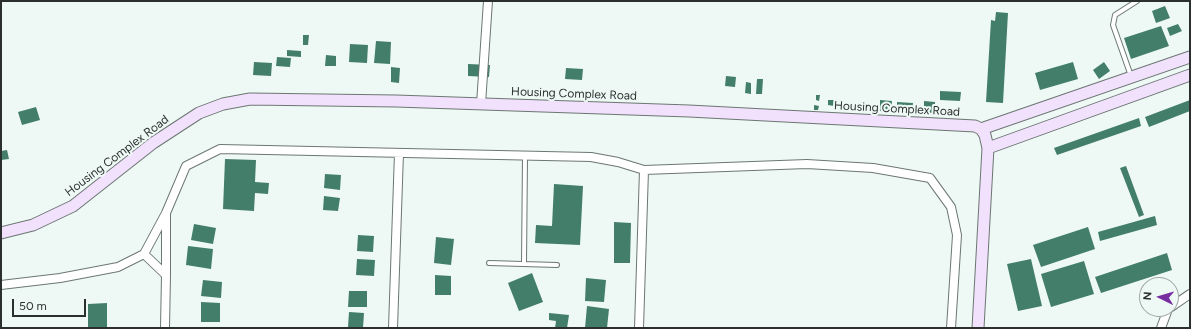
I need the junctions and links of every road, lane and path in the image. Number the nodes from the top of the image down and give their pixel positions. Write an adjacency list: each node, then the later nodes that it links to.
1 (488, 1): 6 (street)
2 (1137, 1): 5 (lane)
3 (1190, 58): 5 (street)
4 (1190, 75): 8 (street)
5 (1131, 77): 7 (street)
6 (481, 104): 7 (street, Housing Complex Road); 13 (street, Housing Complex Road)
7 (981, 129): 8 (street)
8 (988, 148): 27 (street)
9 (399, 153): 10 (street); 12 (street); 24 (street)
10 (525, 156): 11 (street); 16 (lane)
11 (644, 170): 25 (street); 26 (street)
12 (166, 213): 14 (street); 18 (street)
13 (1, 233)
14 (144, 254): 18 (street); 19 (street)
15 (489, 263): 16 (lane)
16 (524, 264): 17 (lane)
17 (557, 265)
18 (166, 275): 23 (street)
19 (1, 285)
20 (1190, 294): 21 (street)
21 (1179, 302)
22 (1165, 317): 28 (street)
23 (165, 328)
24 (393, 328)
25 (639, 328)
26 (951, 328)
27 (978, 328)
28 (1161, 328)

